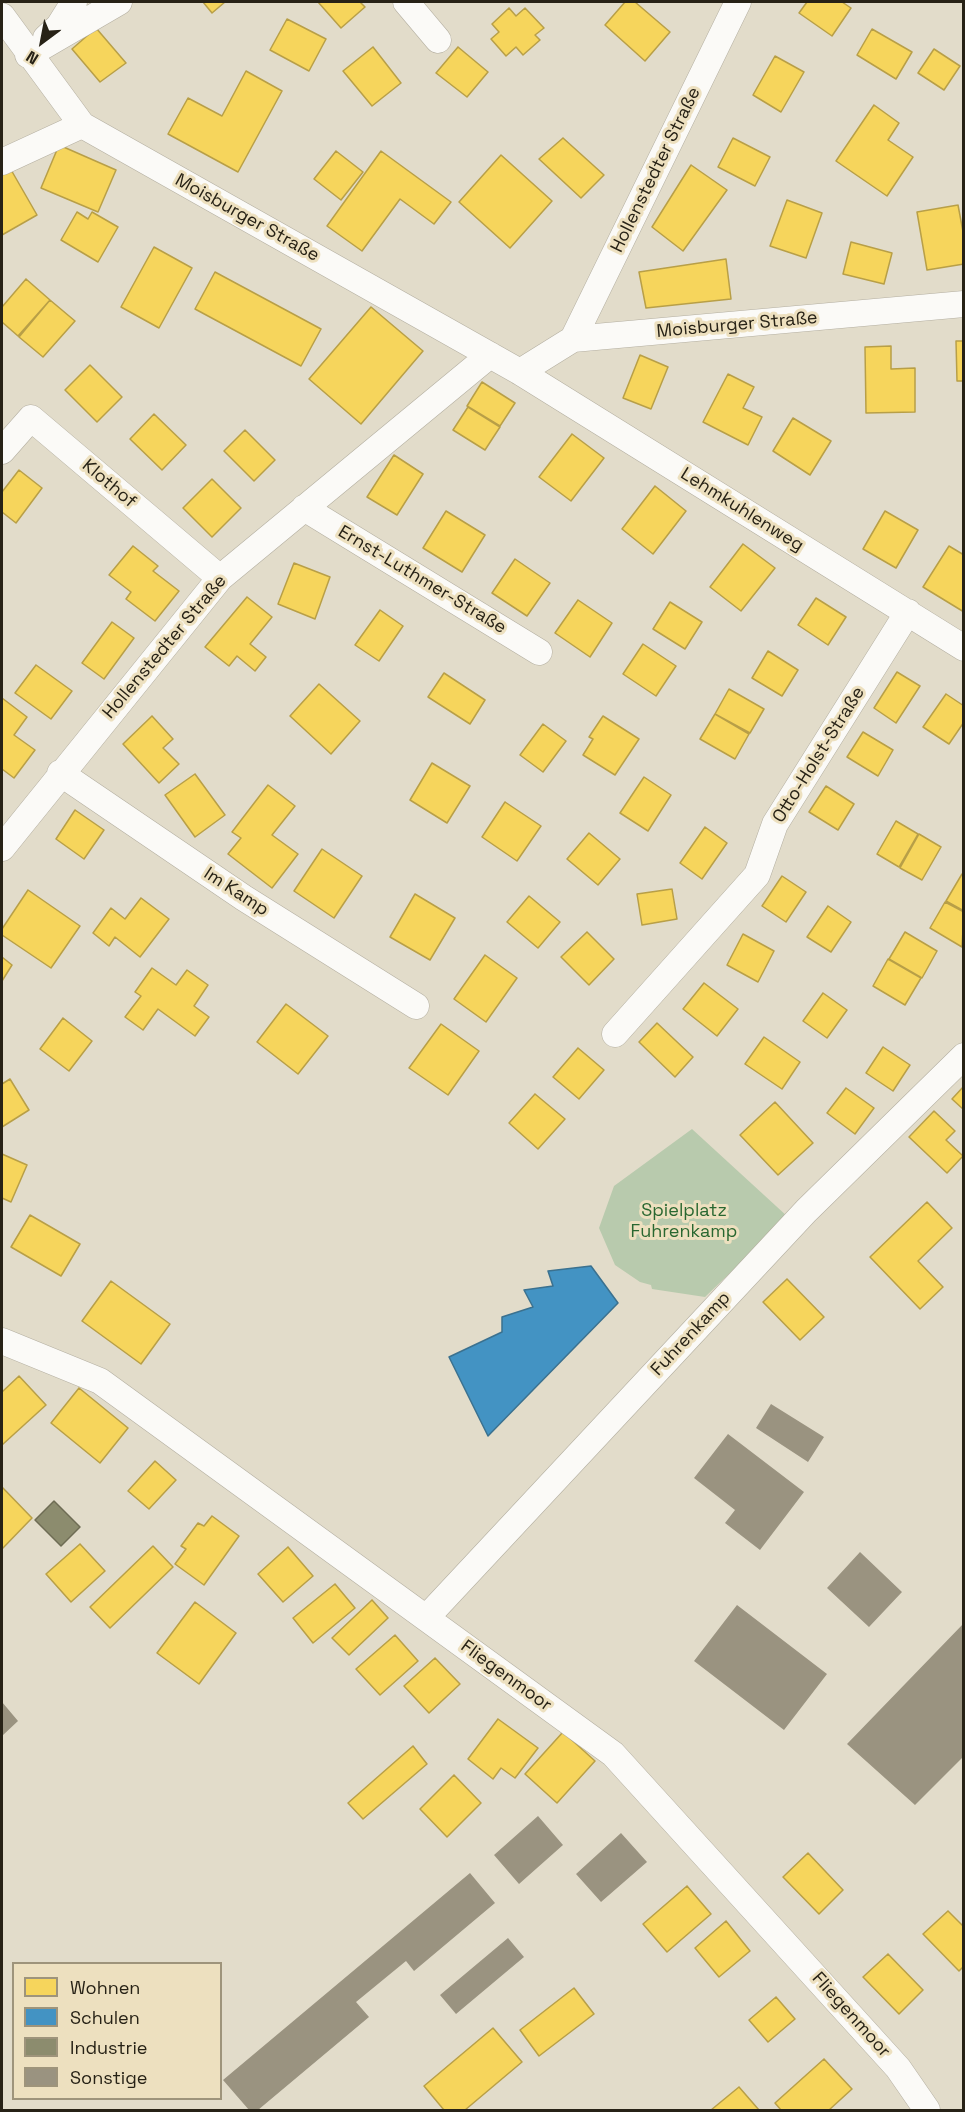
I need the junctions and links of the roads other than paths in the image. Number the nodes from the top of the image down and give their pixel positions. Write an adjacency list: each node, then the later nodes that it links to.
1 (74, 2): 7 (street)
2 (119, 2): 7 (street)
3 (406, 2): 6 (street)
4 (738, 2): 11 (street, Hollenstedter Straße)
5 (2, 16): 7 (street)
6 (438, 40)
7 (28, 55): 8 (street)
8 (82, 125): 9 (street); 12 (street, Moisburger Straße)
9 (2, 162)
10 (963, 304): 11 (street, Moisburger Straße)
11 (573, 339): 13 (street, Moisburger Straße)
12 (490, 355): 13 (street, Moisburger Straße); 15 (street, Hollenstedter Straße)
13 (520, 372): 17 (street, Lehmkuhlenweg)
14 (2, 451): 16 (street, Klothof)
15 (304, 508): 16 (street, Hollenstedter Straße); 19 (street, Ernst-Luthmer-Straße)
16 (220, 578): 20 (street, Hollenstedter Straße)
17 (908, 612): 18 (street, Lehmkuhlenweg); 23 (street, Otto-Holst-Straße)
18 (963, 648)
19 (540, 652)
20 (60, 773): 21 (street, Hollenstedter Straße); 22 (street, Im Kamp)
21 (2, 848)
22 (416, 1006)
23 (615, 1034)
24 (963, 1056): 26 (street, Fuhrenkamp)
25 (2, 1341): 26 (street, Fliegenmoor)
26 (426, 1618): 27 (street, Fliegenmoor)
27 (927, 2110)

